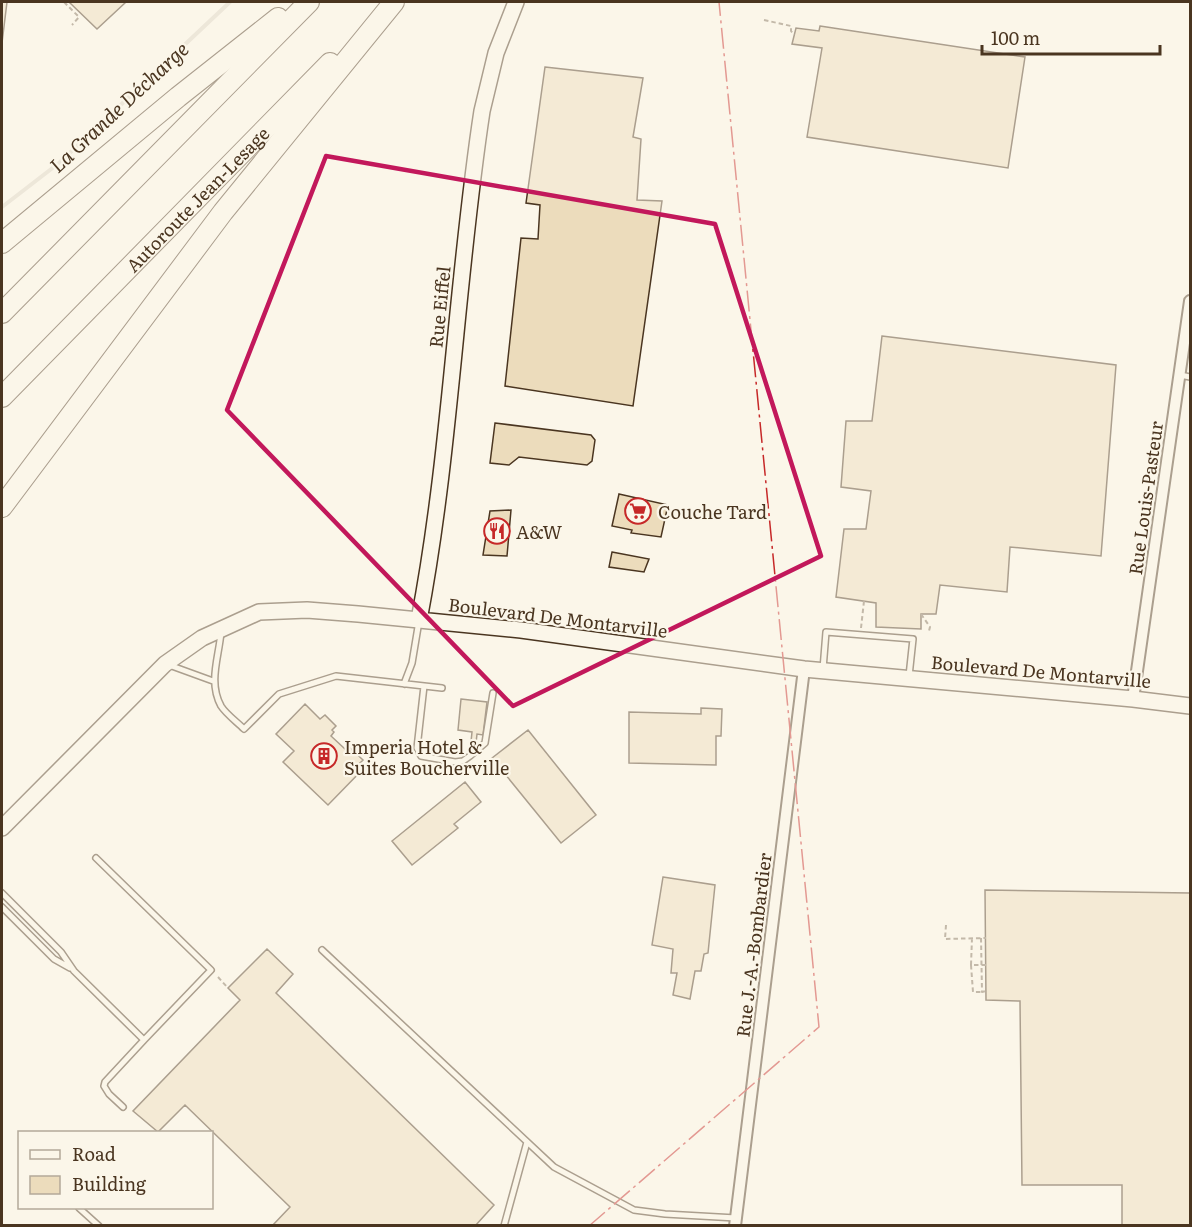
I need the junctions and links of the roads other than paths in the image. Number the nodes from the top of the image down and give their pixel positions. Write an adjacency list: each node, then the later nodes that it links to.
1 (298, 2): 5 (highway)
2 (309, 2): 7 (highway)
3 (392, 2): 9 (highway, Autoroute Jean-Lesage); 10 (highway)
4 (516, 2): 11 (street, Rue Eiffel)
5 (2, 243)
6 (1191, 301): 8 (street, Rue Louis-Pasteur)
7 (2, 313)
8 (1185, 376): 22 (street, Rue Louis-Pasteur)
9 (2, 397)
10 (2, 507)
11 (419, 620): 12 (street, Boulevard De Montarville); 14 (street, Boulevard De Montarville); 18 (lane)
12 (221, 629): 13 (street, Boulevard De Montarville); 17 (lane)
13 (165, 664): 17 (lane); 24 (street, Boulevard De Montarville)
14 (804, 669): 15 (street, Boulevard De Montarville); 34 (street, Rue J.-A.-Bombardier)
15 (823, 670): 16 (street, Boulevard De Montarville); 16 (lane)
16 (909, 678): 22 (street, Boulevard De Montarville)
17 (213, 681): 18 (lane)
18 (404, 684): 19 (lane)
19 (424, 686): 20 (lane); 21 (lane)
20 (442, 688)
21 (493, 693)
22 (1133, 699): 23 (street, Boulevard De Montarville)
23 (1191, 706)
24 (3, 826)
25 (96, 858): 30 (lane)
26 (2, 893): 29 (lane)
27 (2, 907): 29 (lane)
28 (322, 950): 32 (lane)
29 (74, 971): 30 (lane)
30 (144, 1040): 31 (lane)
31 (123, 1107)
32 (527, 1142): 34 (lane); 36 (lane)
33 (81, 1209): 35 (lane)
34 (736, 1222)
35 (99, 1226)
36 (504, 1226)

